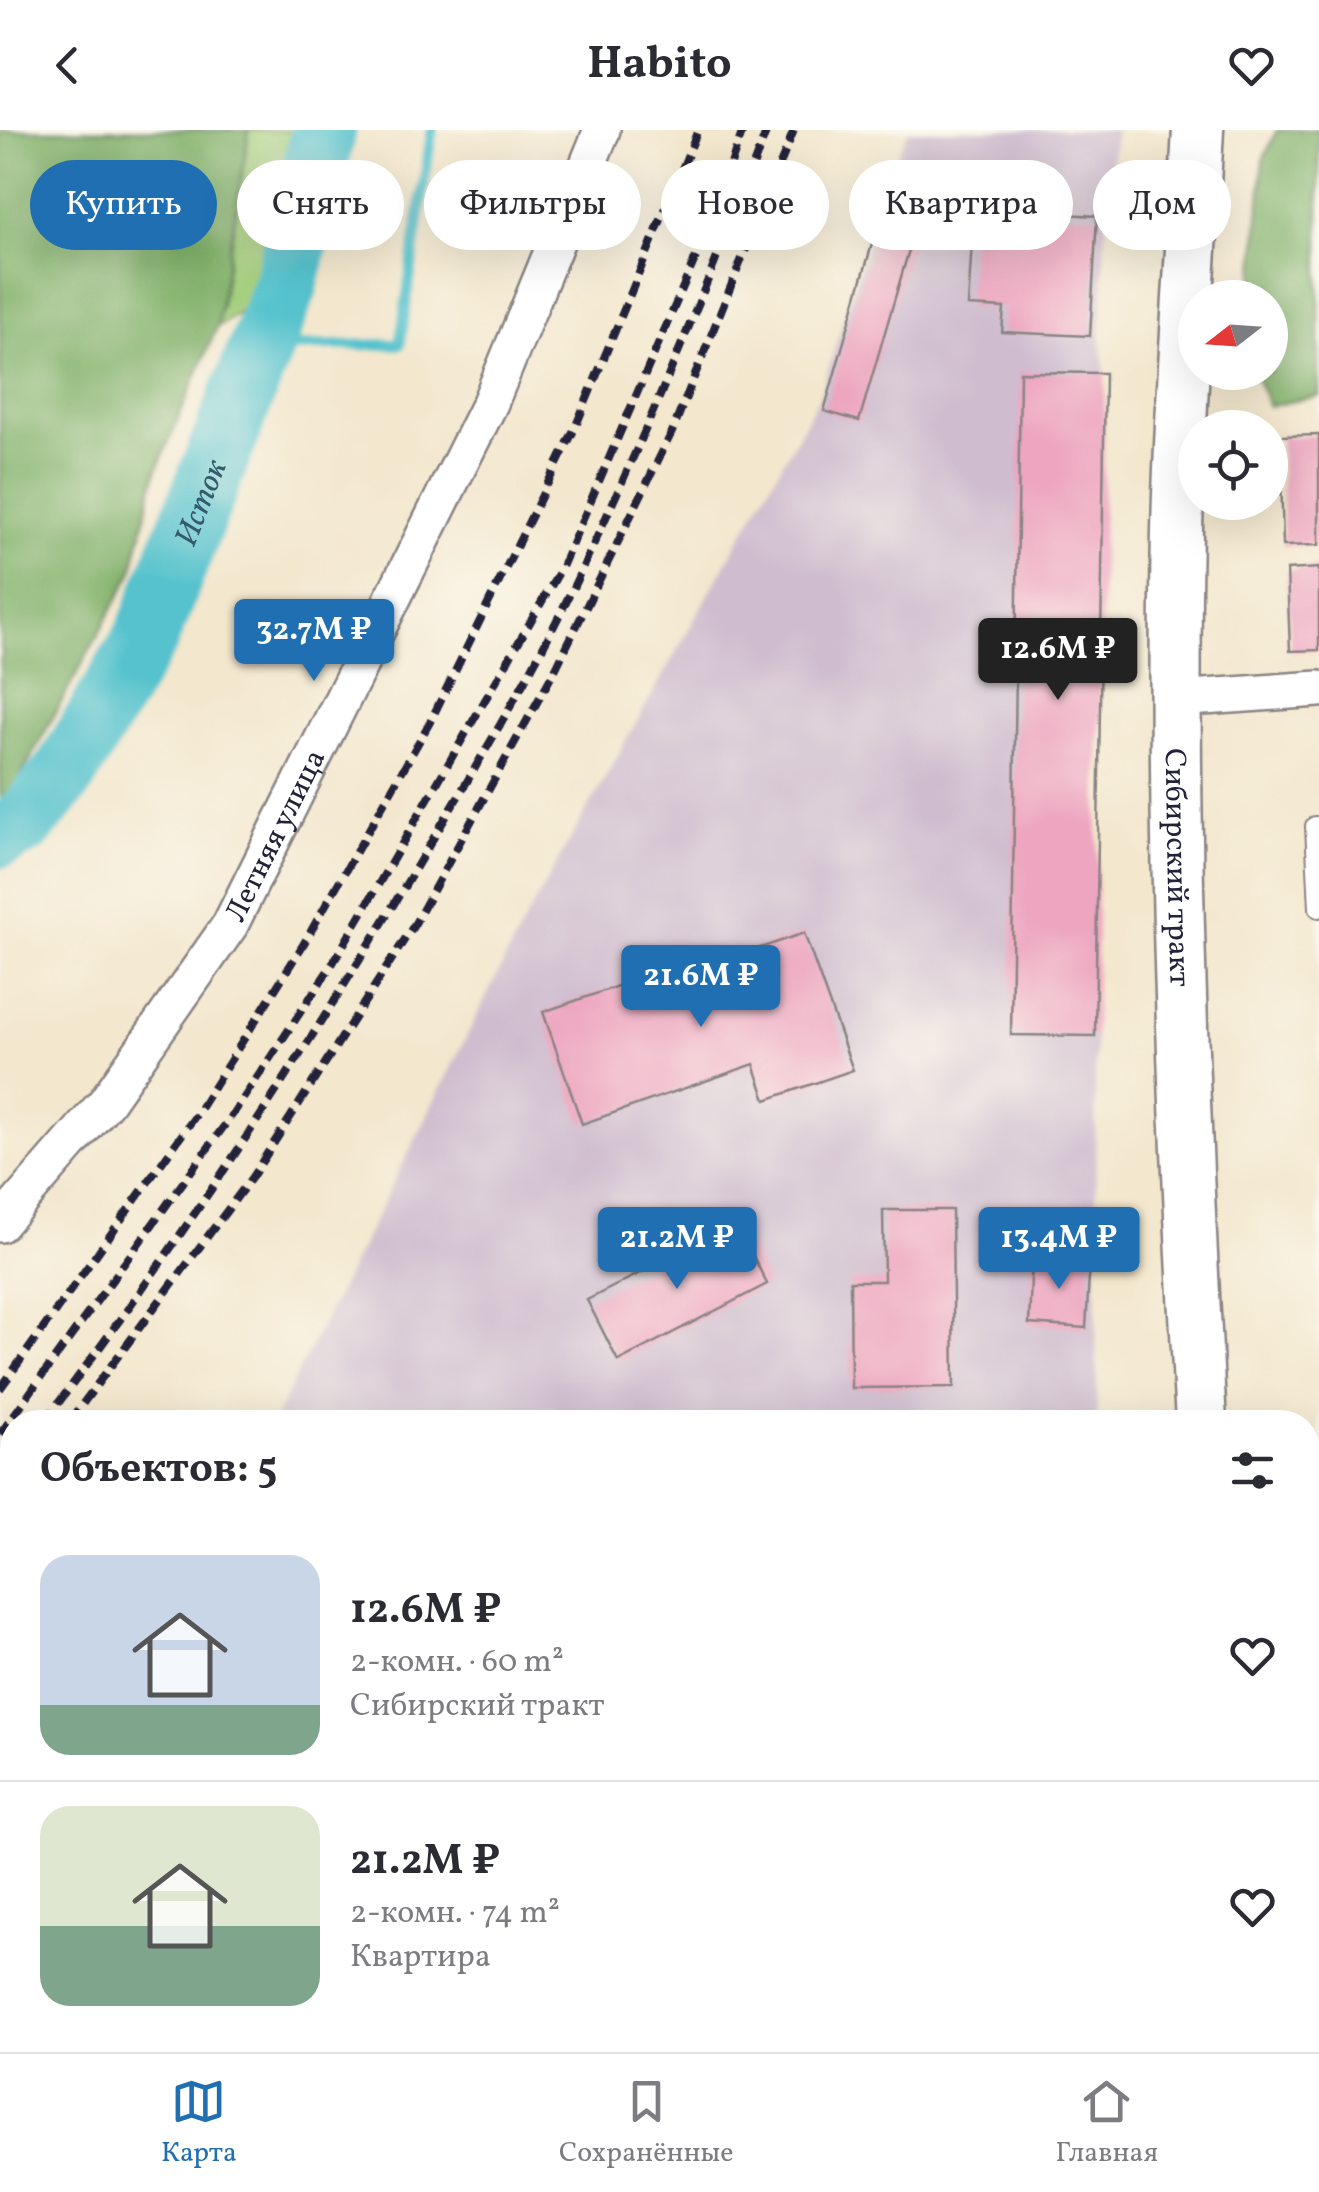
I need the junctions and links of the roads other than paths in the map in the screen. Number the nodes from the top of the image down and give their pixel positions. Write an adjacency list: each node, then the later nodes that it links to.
1 (602, 130): 7 (street, Летняя улица)
2 (1198, 130): 4 (main road, Сибирский тракт)
3 (1319, 688): 4 (street)
4 (1176, 699): 8 (main road, Сибирский тракт)
5 (1319, 826): 6 (lane)
6 (1319, 908)
7 (0, 1224)
8 (1200, 1410)

